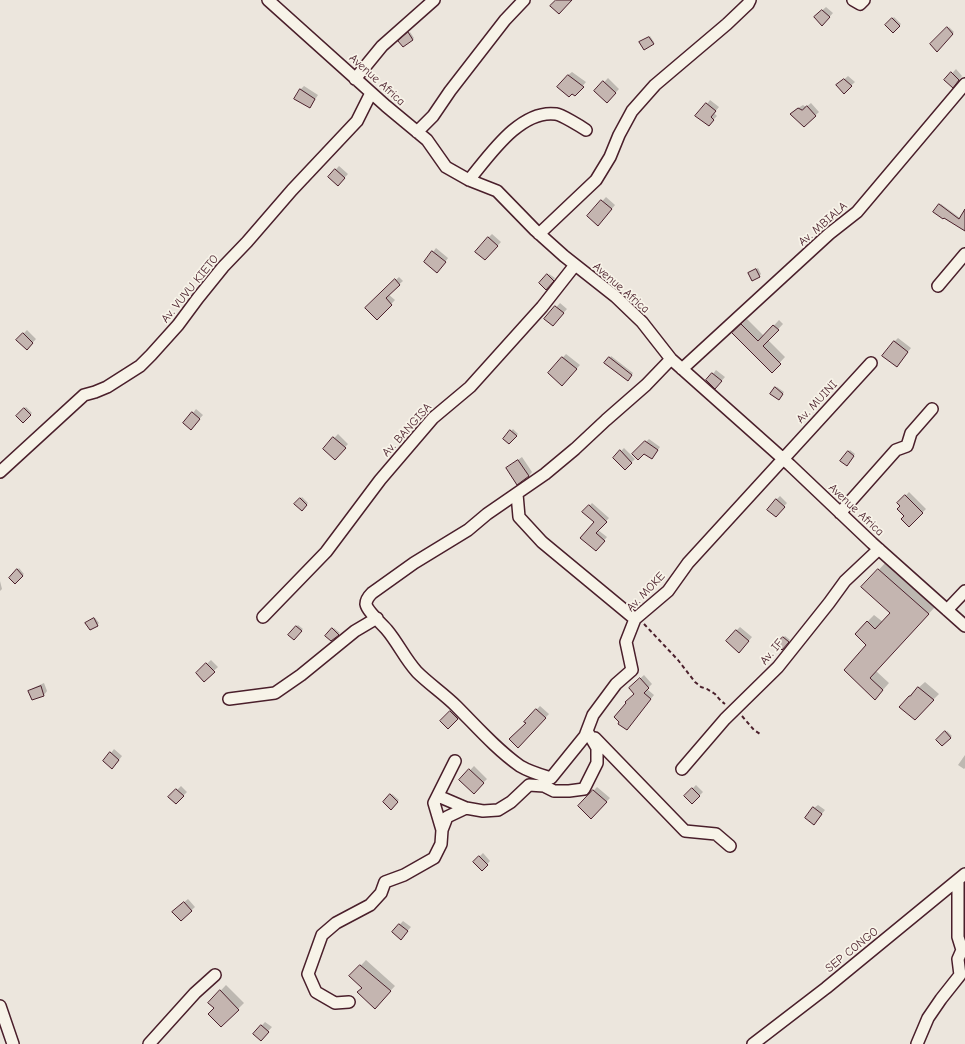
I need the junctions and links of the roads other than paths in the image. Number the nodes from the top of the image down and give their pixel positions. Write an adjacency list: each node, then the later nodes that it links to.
1 (268, 0): 7 (street, Avenue Africa)
2 (434, 0): 7 (street)
3 (524, 0): 11 (street)
4 (750, 0): 13 (street)
5 (853, 0): 6 (street)
6 (864, 0)
7 (355, 79): 9 (street, Avenue Africa)
8 (965, 84): 19 (street, Av. MBIALA)
9 (371, 93): 11 (street, Avenue Africa); 22 (street, Av. VUVU KIETO)
10 (586, 130): 12 (street)
11 (417, 132): 12 (street, Avenue Africa)
12 (469, 180): 13 (street, Avenue Africa)
13 (539, 234): 15 (street, Avenue Africa)
14 (965, 254): 16 (street)
15 (575, 265): 17 (street, Avenue Africa); 28 (street, Av. BANGISA)
16 (938, 286)
17 (671, 359): 19 (street, Avenue Africa); 23 (street)
18 (871, 363): 21 (street, Av. MUINI)
19 (682, 369): 21 (street, Avenue Africa)
20 (932, 409): 24 (street)
21 (783, 458): 24 (street, Avenue Africa); 30 (street, Av. MOKE)
22 (1, 468)
23 (517, 494): 29 (street); 30 (street)
24 (840, 513): 25 (street, Avenue Africa)
25 (879, 549): 27 (street, Avenue Africa); 35 (street, Av. IF)
26 (965, 591): 27 (street)
27 (947, 610): 31 (street, Avenue Africa)
28 (263, 617)
29 (377, 618): 32 (street); 33 (street, Av. MOKE)
30 (639, 622): 33 (street, Av. MOKE)
31 (965, 626)
32 (229, 699)
33 (587, 730): 37 (street); 39 (street)
34 (455, 761): 36 (street)
35 (682, 769)
36 (438, 796): 37 (street); 38 (street)
37 (466, 808): 38 (street)
38 (442, 830): 42 (street)
39 (730, 846)
40 (961, 877): 46 (street, SEP CONGO); 47 (street)
41 (215, 975): 45 (street)
42 (349, 1002)
43 (0, 1006): 44 (street)
44 (12, 1044)
45 (149, 1044)
46 (753, 1044)
47 (917, 1044)

